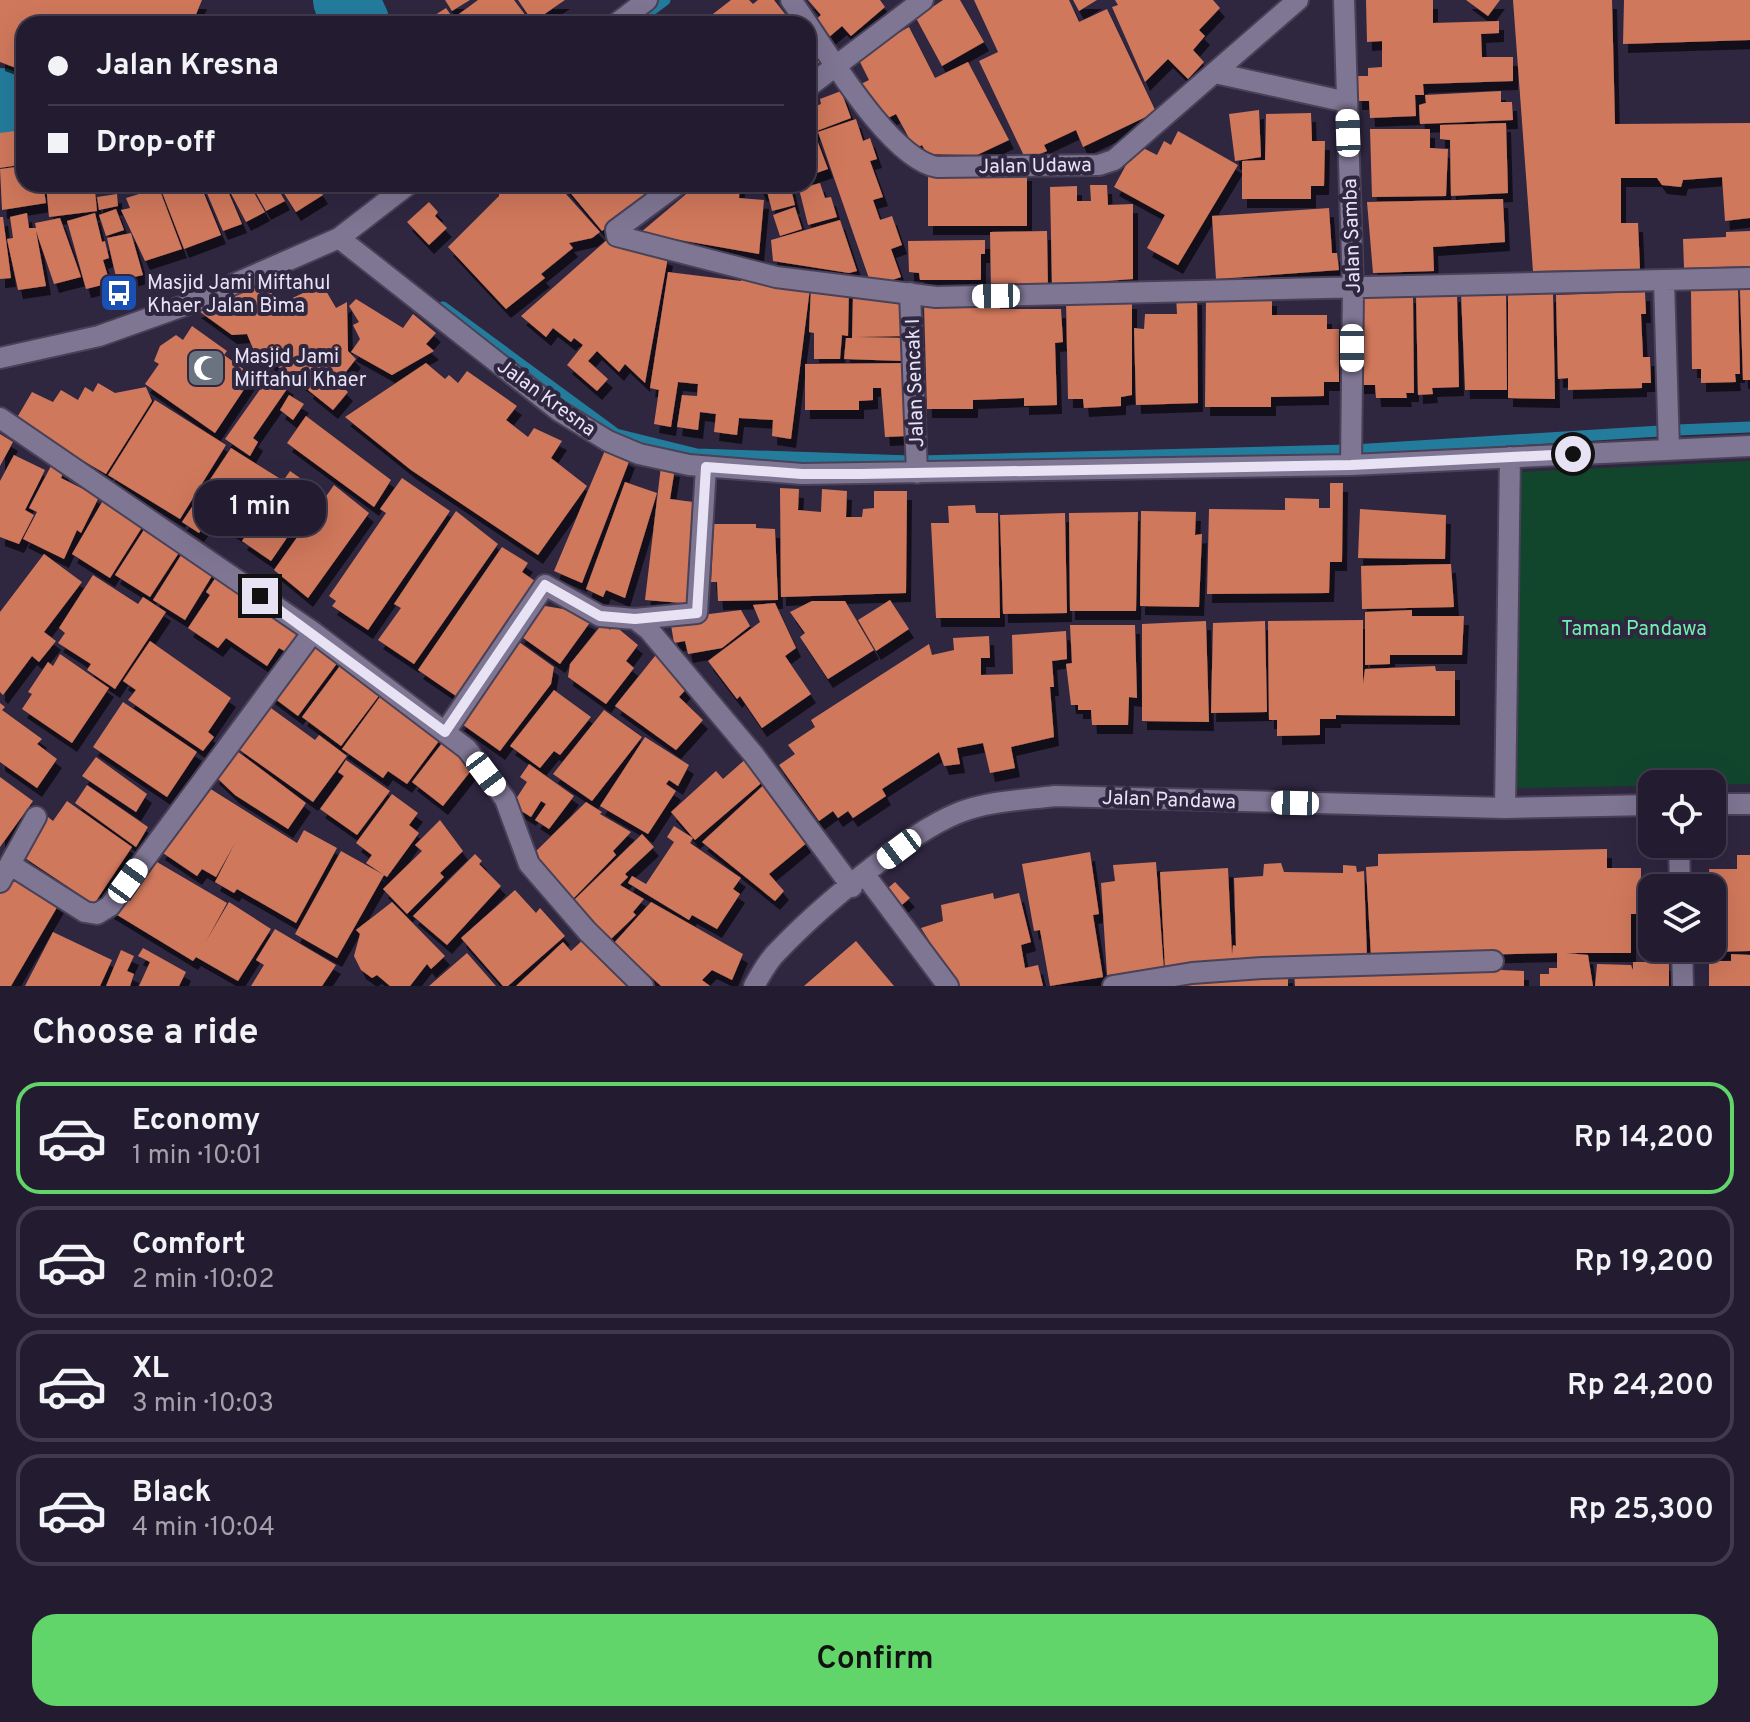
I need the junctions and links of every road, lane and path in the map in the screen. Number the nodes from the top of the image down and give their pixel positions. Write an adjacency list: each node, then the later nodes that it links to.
1 (647, 0): 5 (street)
2 (923, 0): 7 (street)
3 (1298, 0): 8 (street, Jalan Udawa)
4 (1344, 0): 10 (street, Jalan Samba)
5 (626, 16)
6 (816, 35): 7 (street, Jalan Udawa)
7 (838, 65): 8 (street, Jalan Udawa); 9 (street)
8 (1215, 73): 10 (street)
9 (816, 81)
10 (1347, 102): 16 (street, Jalan Samba)
11 (399, 192): 13 (street)
12 (667, 192): 17 (street)
13 (339, 238): 18 (street); 24 (street, Jalan Kresna)
14 (1750, 278): 15 (street)
15 (1664, 281): 16 (street); 21 (street)
16 (1353, 289): 17 (street); 23 (street, Jalan Samba)
17 (910, 293): 25 (street, Jalan Sencak I)
18 (0, 358)
19 (0, 418): 27 (street)
20 (1750, 446): 21 (street, Jalan Kresna)
21 (1669, 450): 22 (street, Jalan Kresna)
22 (1510, 457): 23 (street, Jalan Kresna); 32 (street)
23 (1351, 465): 25 (street, Jalan Kresna)
24 (706, 467): 25 (street, Jalan Kresna); 26 (street)
25 (917, 473)
26 (635, 619): 28 (street); 35 (street)
27 (313, 632): 28 (street); 34 (street)
28 (445, 732): 38 (street)
29 (1726, 804): 30 (street)
30 (1750, 804)
31 (1638, 805): 32 (street, Jalan Pandawa)
32 (1505, 808): 35 (street, Jalan Pandawa)
33 (36, 817): 34 (street)
34 (5, 874)
35 (858, 881): 39 (street, Jalan Pandawa); 40 (street)
36 (1493, 961): 41 (street)
37 (1682, 962): 42 (street)
38 (643, 986)
39 (754, 986)
40 (948, 986)
41 (1113, 986)
42 (1683, 986)

